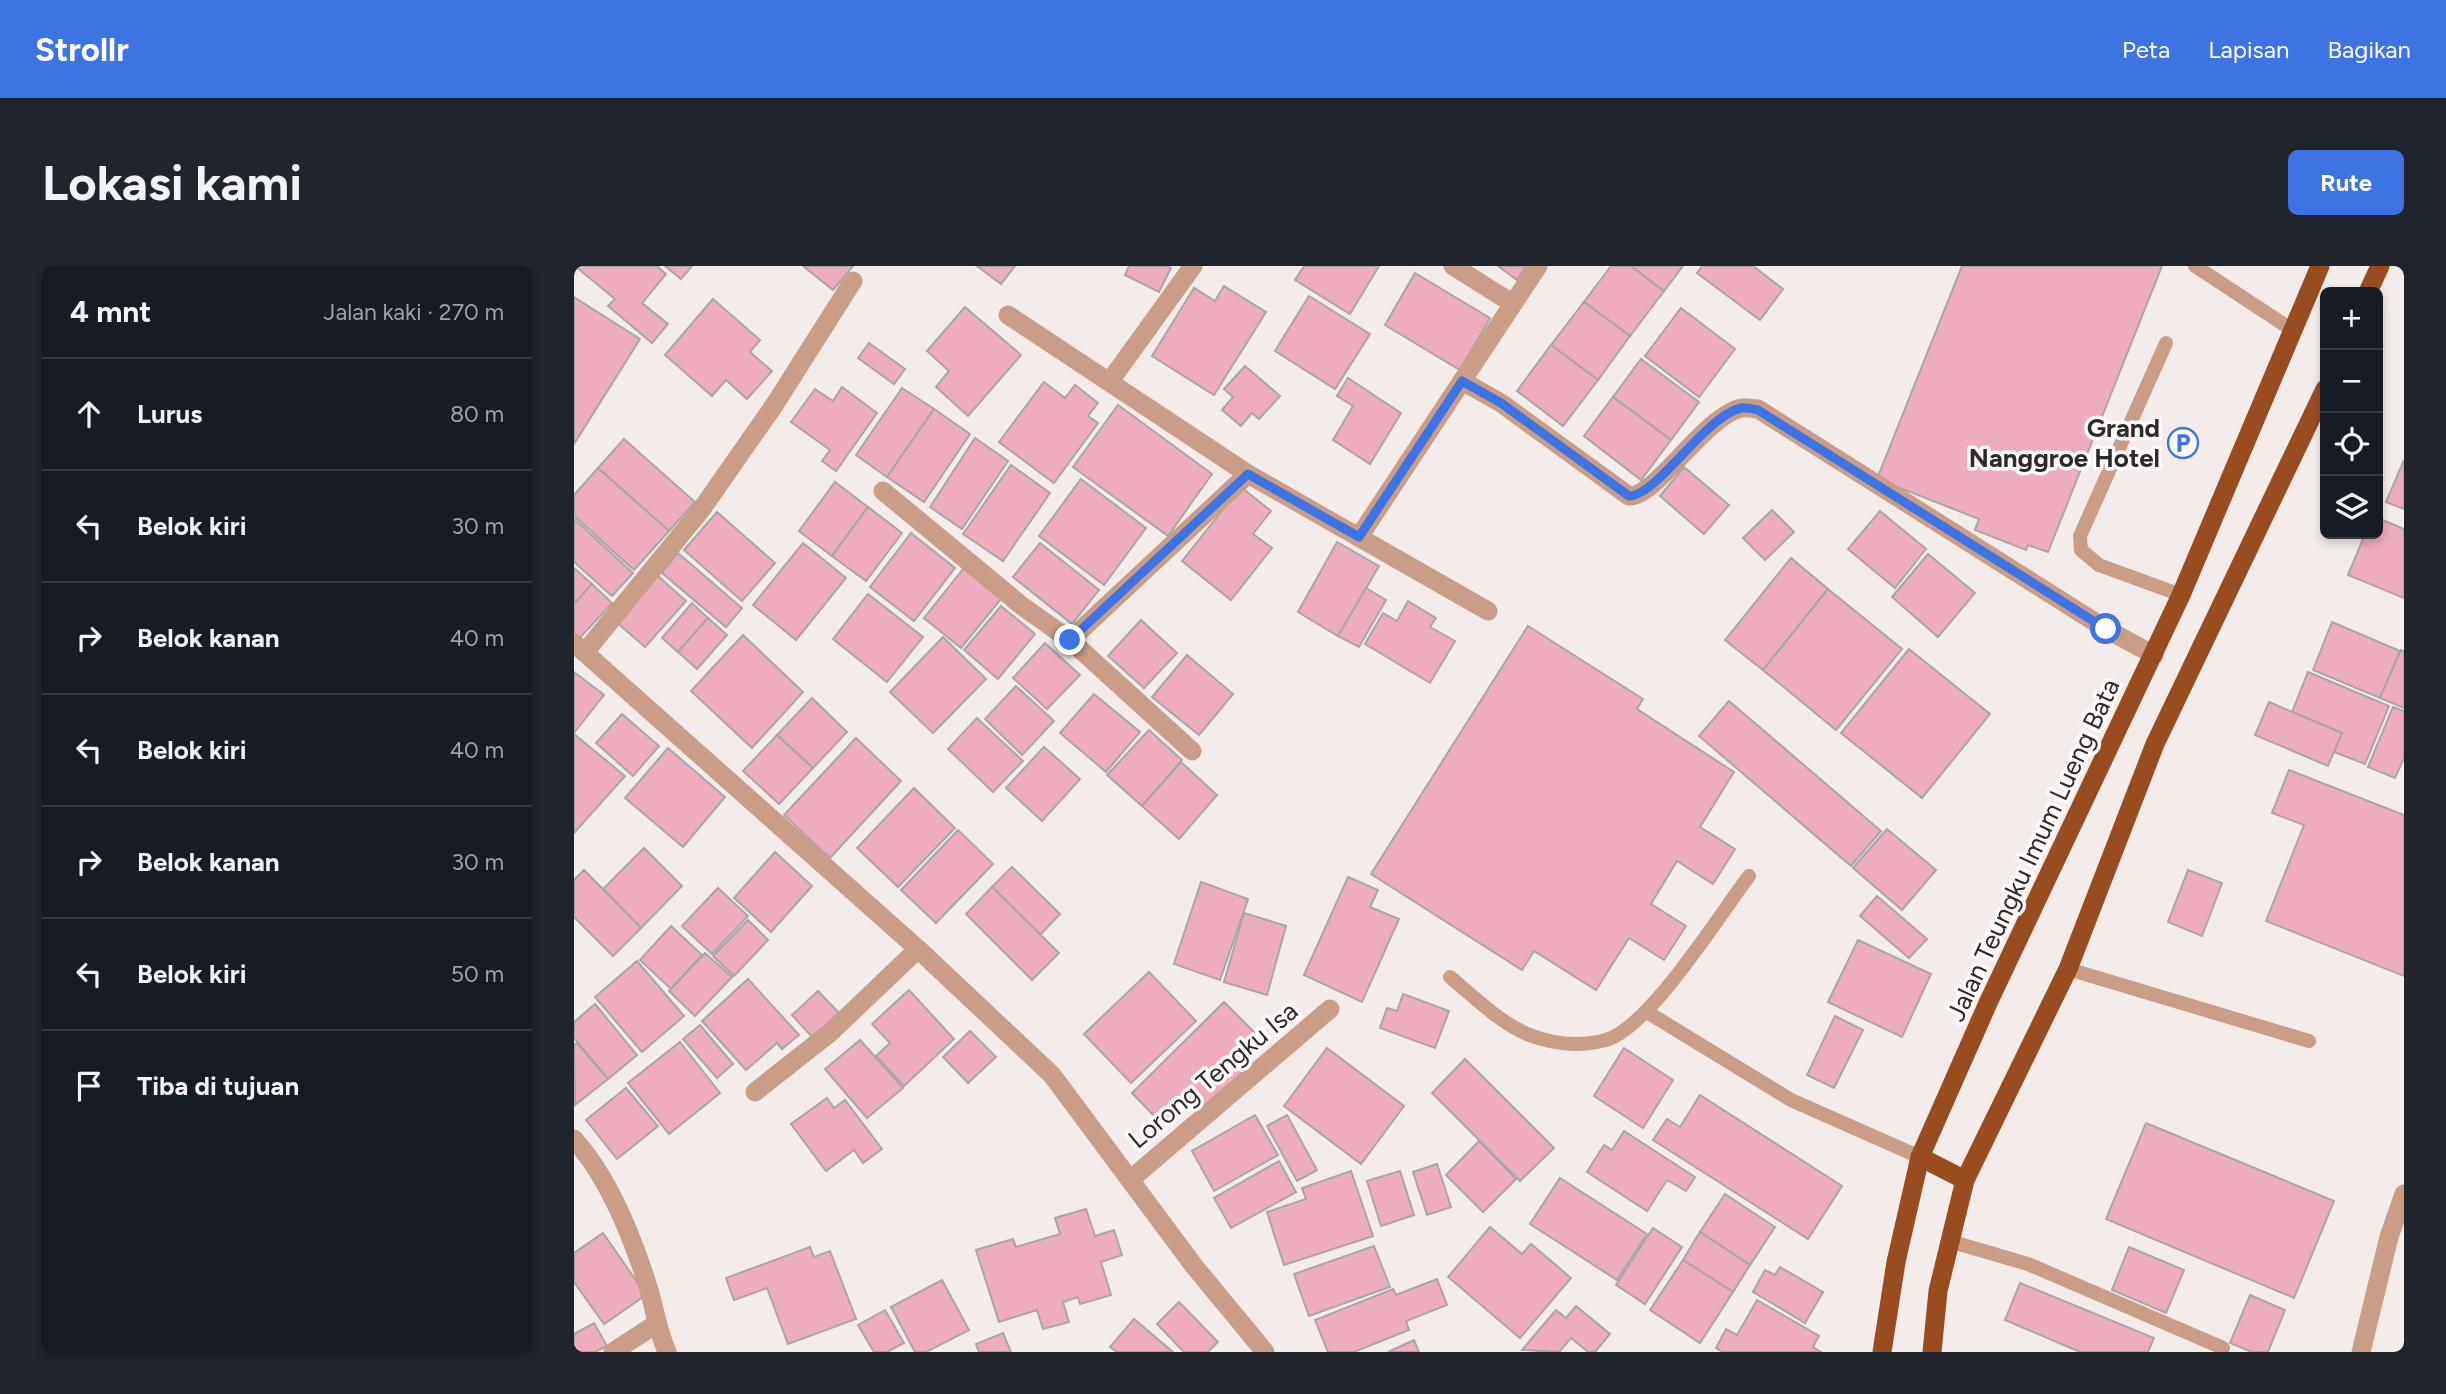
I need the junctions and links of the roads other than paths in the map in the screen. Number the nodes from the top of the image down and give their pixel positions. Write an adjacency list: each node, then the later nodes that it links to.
1 (1193, 266): 13 (street)
2 (1453, 266): 9 (street)
3 (1538, 266): 9 (street)
4 (2195, 266): 11 (lane)
5 (2320, 266): 11 (highway, Jalan Teungku Imum Lueng Bata)
6 (2379, 266): 8 (highway)
7 (853, 281): 22 (street)
8 (2370, 287)
9 (1512, 303): 14 (street)
10 (1008, 315): 13 (street)
11 (2294, 331): 19 (highway, Jalan Teungku Imum Lueng Bata)
12 (2166, 343): 19 (lane)
13 (1110, 381): 16 (street)
14 (1462, 381): 18 (street); 23 (street)
15 (2320, 399): 27 (highway)
16 (1248, 474): 18 (street); 21 (street)
17 (883, 491): 21 (street)
18 (1359, 537): 20 (street)
19 (2181, 595): 23 (highway, Jalan Teungku Imum Lueng Bata)
20 (1488, 611)
21 (1070, 640): 24 (street)
22 (580, 648): 26 (street)
23 (2154, 654): 34 (highway, Jalan Teungku Imum Lueng Bata)
24 (1192, 751)
25 (1749, 876): 30 (lane)
26 (918, 949): 32 (street); 35 (street)
27 (2068, 969): 31 (lane); 36 (highway)
28 (1450, 977): 30 (lane)
29 (1330, 1009): 35 (street, Lorong Tengku Isa)
30 (1647, 1012): 34 (lane)
31 (2309, 1041)
32 (755, 1091)
33 (574, 1139): 39 (street)
34 (1920, 1157): 36 (highway); 44 (highway, Jalan Teungku Imum Lueng Bata)
35 (1130, 1180): 43 (street)
36 (1965, 1180): 38 (highway)
37 (2404, 1194): 46 (street)
38 (1949, 1241): 40 (lane); 45 (highway)
39 (656, 1324): 41 (street); 42 (street)
40 (2223, 1348)
41 (613, 1352)
42 (667, 1352)
43 (1265, 1352)
44 (1882, 1352)
45 (1932, 1352)
46 (2361, 1352)

